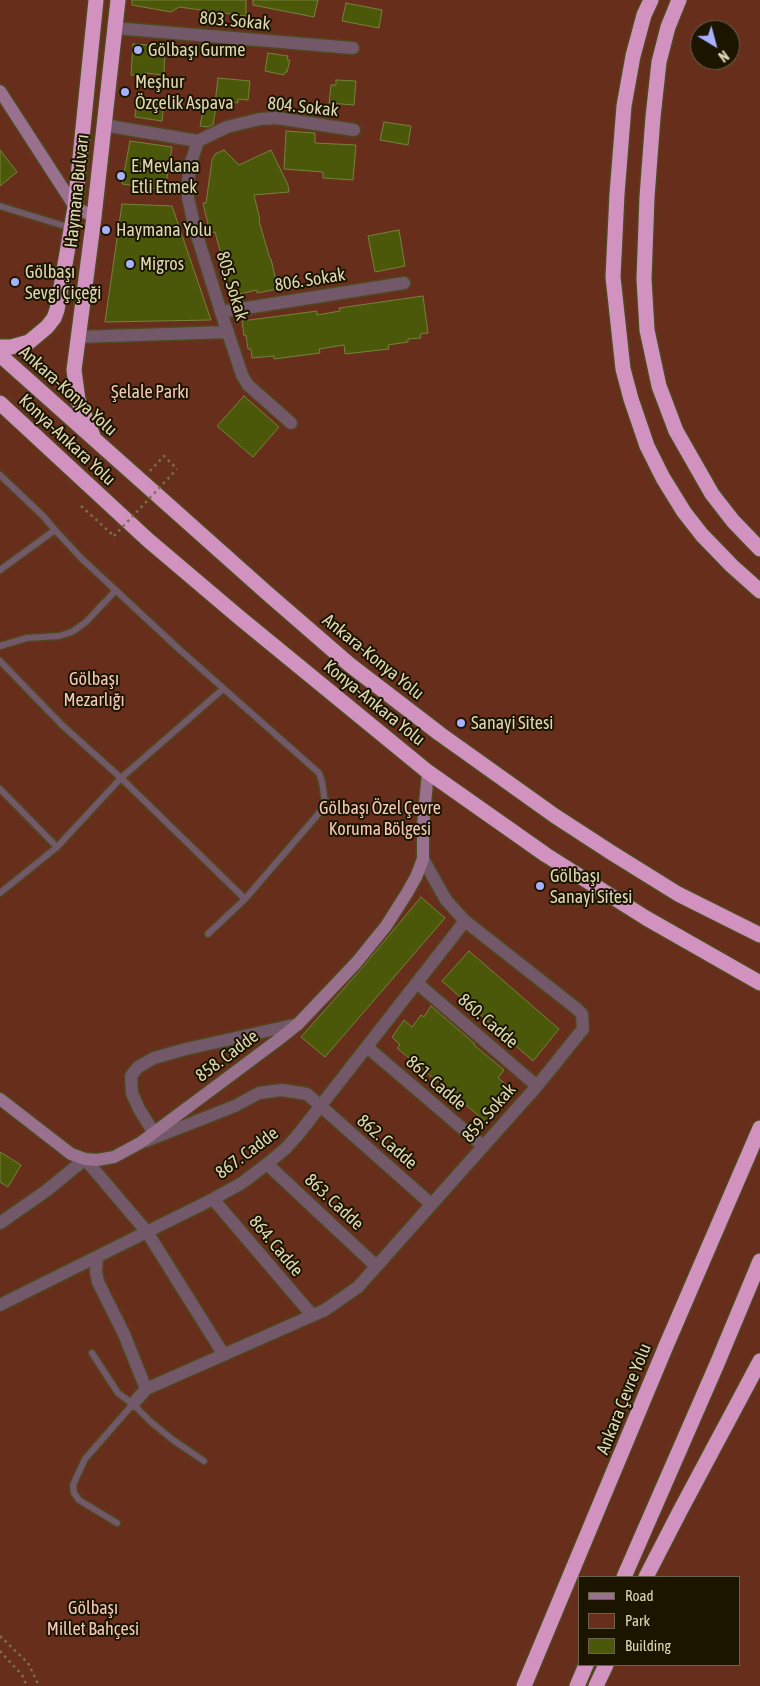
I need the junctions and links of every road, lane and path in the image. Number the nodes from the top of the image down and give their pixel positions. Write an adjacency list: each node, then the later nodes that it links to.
1 (96, 0): 12 (highway, Haymana Bulvarı)
2 (118, 0): 5 (highway, Haymana Bulvarı)
3 (651, 0): 31 (highway)
4 (679, 0): 28 (highway)
5 (114, 28): 6 (street, 803. Sokak); 8 (highway, Haymana Bulvarı)
6 (354, 48)
7 (0, 91): 12 (street)
8 (103, 125): 10 (street); 13 (highway, Haymana Bulvarı)
9 (354, 130): 10 (street, 804. Sokak)
10 (198, 140): 16 (street, 805. Sokak)
11 (0, 206): 14 (lane)
12 (75, 207): 13 (street); 14 (highway, Haymana Bulvarı)
13 (94, 217): 18 (highway, Haymana Bulvarı)
14 (72, 228): 19 (highway, Haymana Bulvarı)
15 (404, 283): 16 (street, 806. Sokak)
16 (221, 312): 17 (street, 805. Sokak)
17 (228, 332): 18 (street); 22 (street, 805. Sokak)
18 (78, 337): 23 (highway, Haymana Bulvarı)
19 (0, 347)
20 (0, 355): 23 (highway, Ankara-Konya Yolu)
21 (0, 403): 35 (highway, Konya-Ankara Yolu)
22 (291, 423)
23 (96, 442): 25 (highway, Ankara-Konya Yolu)
24 (0, 475): 27 (lane)
25 (140, 482): 26 (path, bridge); 44 (highway, Ankara-Konya Yolu)
26 (81, 506)
27 (55, 530): 29 (lane); 30 (lane)
28 (760, 549)
29 (0, 570)
30 (116, 590): 32 (lane); 34 (lane)
31 (760, 591)
32 (0, 646)
33 (0, 661): 36 (lane)
34 (223, 689): 36 (lane); 41 (lane)
35 (428, 772): 39 (street, 859. Sokak); 46 (highway, Konya-Ankara Yolu)
36 (121, 778): 38 (lane); 41 (lane)
37 (0, 789): 38 (lane)
38 (57, 847): 40 (lane)
39 (423, 859): 42 (street, 859. Sokak); 47 (street, 858. Cadde)
40 (0, 893)
41 (246, 899): 43 (lane)
42 (465, 922): 45 (street, 867. Cadde); 49 (street, 859. Sokak)
43 (208, 934)
44 (760, 935)
45 (417, 982): 48 (street, 867. Cadde); 49 (street, 860. Cadde)
46 (760, 983)
47 (298, 1024): 53 (street, 858. Cadde); 53 (street)
48 (367, 1046): 51 (street, 867. Cadde); 55 (street, 861. Cadde)
49 (537, 1086): 55 (street, 859. Sokak)
50 (0, 1099): 56 (street)
51 (320, 1106): 54 (street, 862. Cadde); 57 (street, 867. Cadde); 59 (street, 862. Cadde)
52 (760, 1128): 82 (highway, Ankara Çevre Yolu)
53 (154, 1133): 54 (street, 858. Cadde)
54 (140, 1143): 56 (street, 858. Cadde)
55 (483, 1146): 59 (street, 859. Sokak)
56 (85, 1159): 60 (street); 61 (street)
57 (268, 1164): 58 (street, 867. Cadde); 64 (street, 863. Cadde)
58 (213, 1199): 61 (street, 867. Cadde); 66 (street, 864. Cadde)
59 (431, 1204): 64 (street, 859. Sokak)
60 (0, 1223)
61 (146, 1232): 62 (street, 867. Cadde); 68 (street)
62 (97, 1257): 65 (street, 867. Cadde); 70 (street)
63 (760, 1261): 74 (highway)
64 (376, 1266): 66 (street, 859. Sokak)
65 (0, 1305)
66 (312, 1315): 68 (street, 859. Sokak)
67 (92, 1353): 71 (lane)
68 (224, 1355): 70 (street, 859. Sokak)
69 (760, 1362): 75 (highway)
70 (146, 1389): 71 (street)
71 (133, 1404): 72 (lane); 73 (lane)
72 (204, 1461)
73 (117, 1523)
74 (624, 1576)
75 (647, 1576)
76 (0, 1636): 81 (path)
77 (0, 1651): 80 (path)
78 (586, 1666): 83 (highway)
79 (606, 1666): 84 (highway)
80 (27, 1686)
81 (39, 1686)
82 (524, 1686)
83 (577, 1686)
84 (596, 1686)

